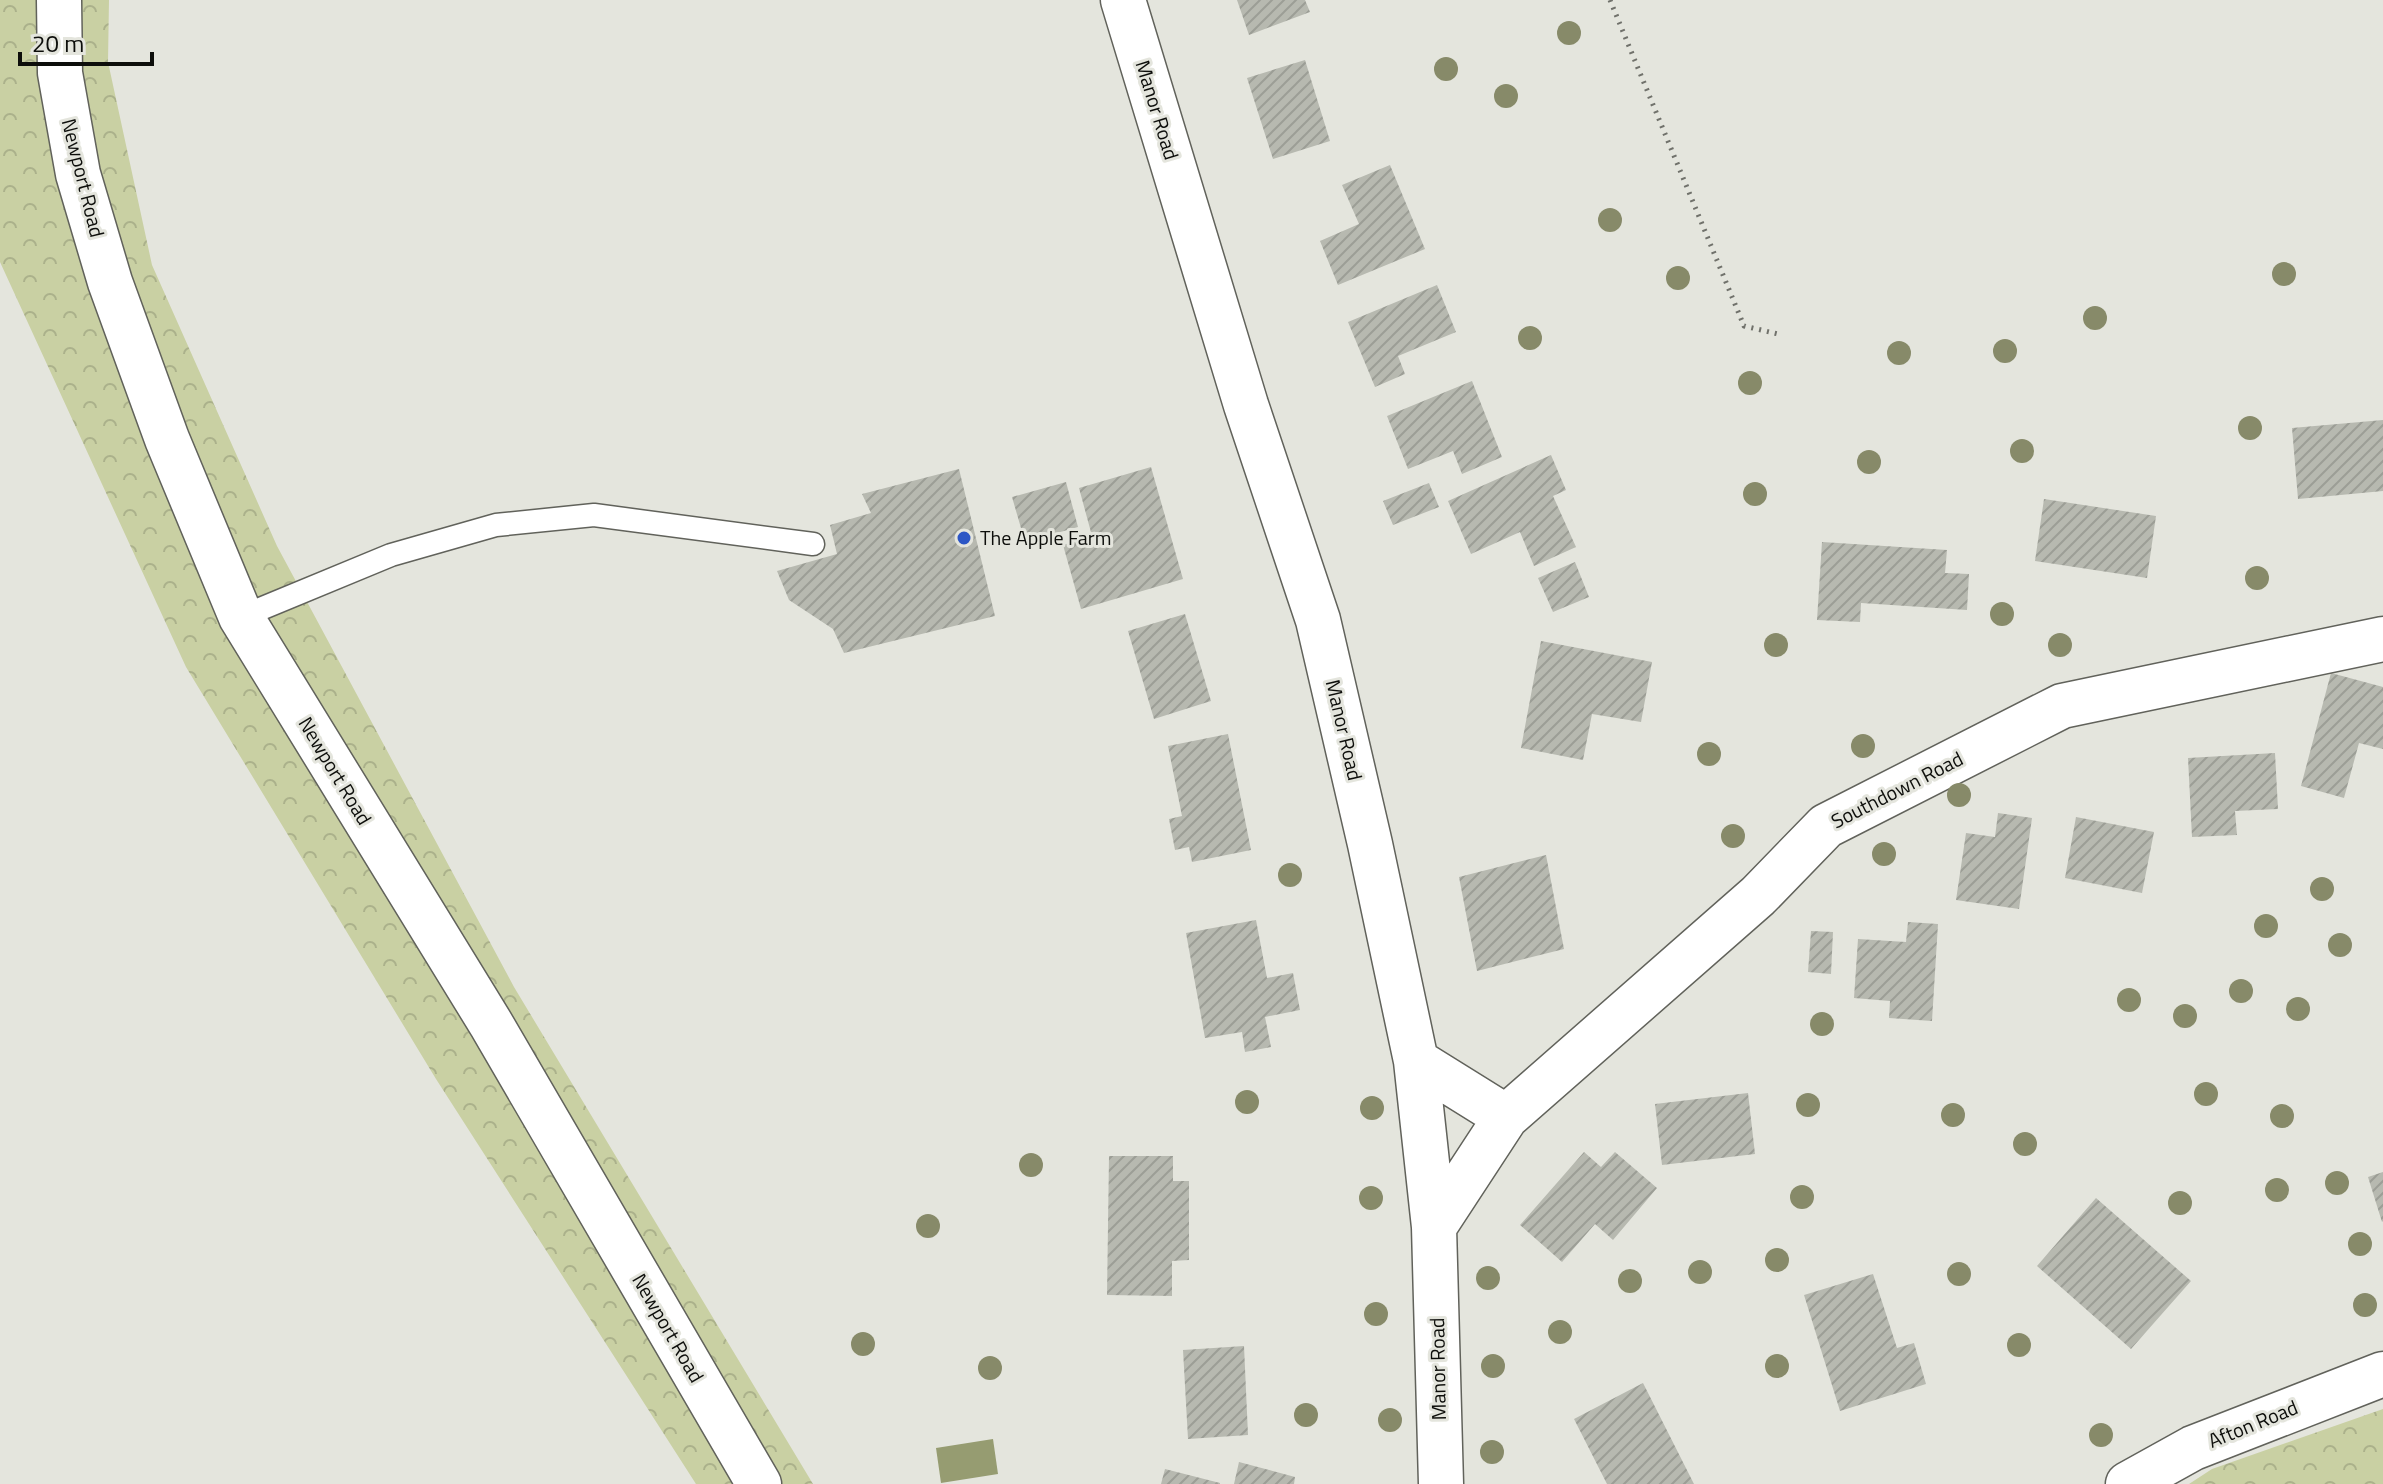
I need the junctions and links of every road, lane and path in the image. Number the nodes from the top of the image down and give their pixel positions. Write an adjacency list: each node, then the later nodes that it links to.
1 (59, 0): 6 (street, Newport Road)
2 (1123, 0): 8 (street, Manor Road)
3 (1610, 0): 4 (path)
4 (1778, 334)
5 (813, 544): 6 (lane)
6 (241, 617): 12 (street, Newport Road)
7 (2383, 639): 9 (street, Southdown Road)
8 (1416, 1061): 9 (street); 10 (street, Manor Road)
9 (1506, 1117): 10 (street, Southdown Road)
10 (1434, 1227): 13 (street, Manor Road)
11 (2383, 1374): 14 (street, Afton Road)
12 (759, 1484)
13 (1441, 1484)
14 (2128, 1484)

